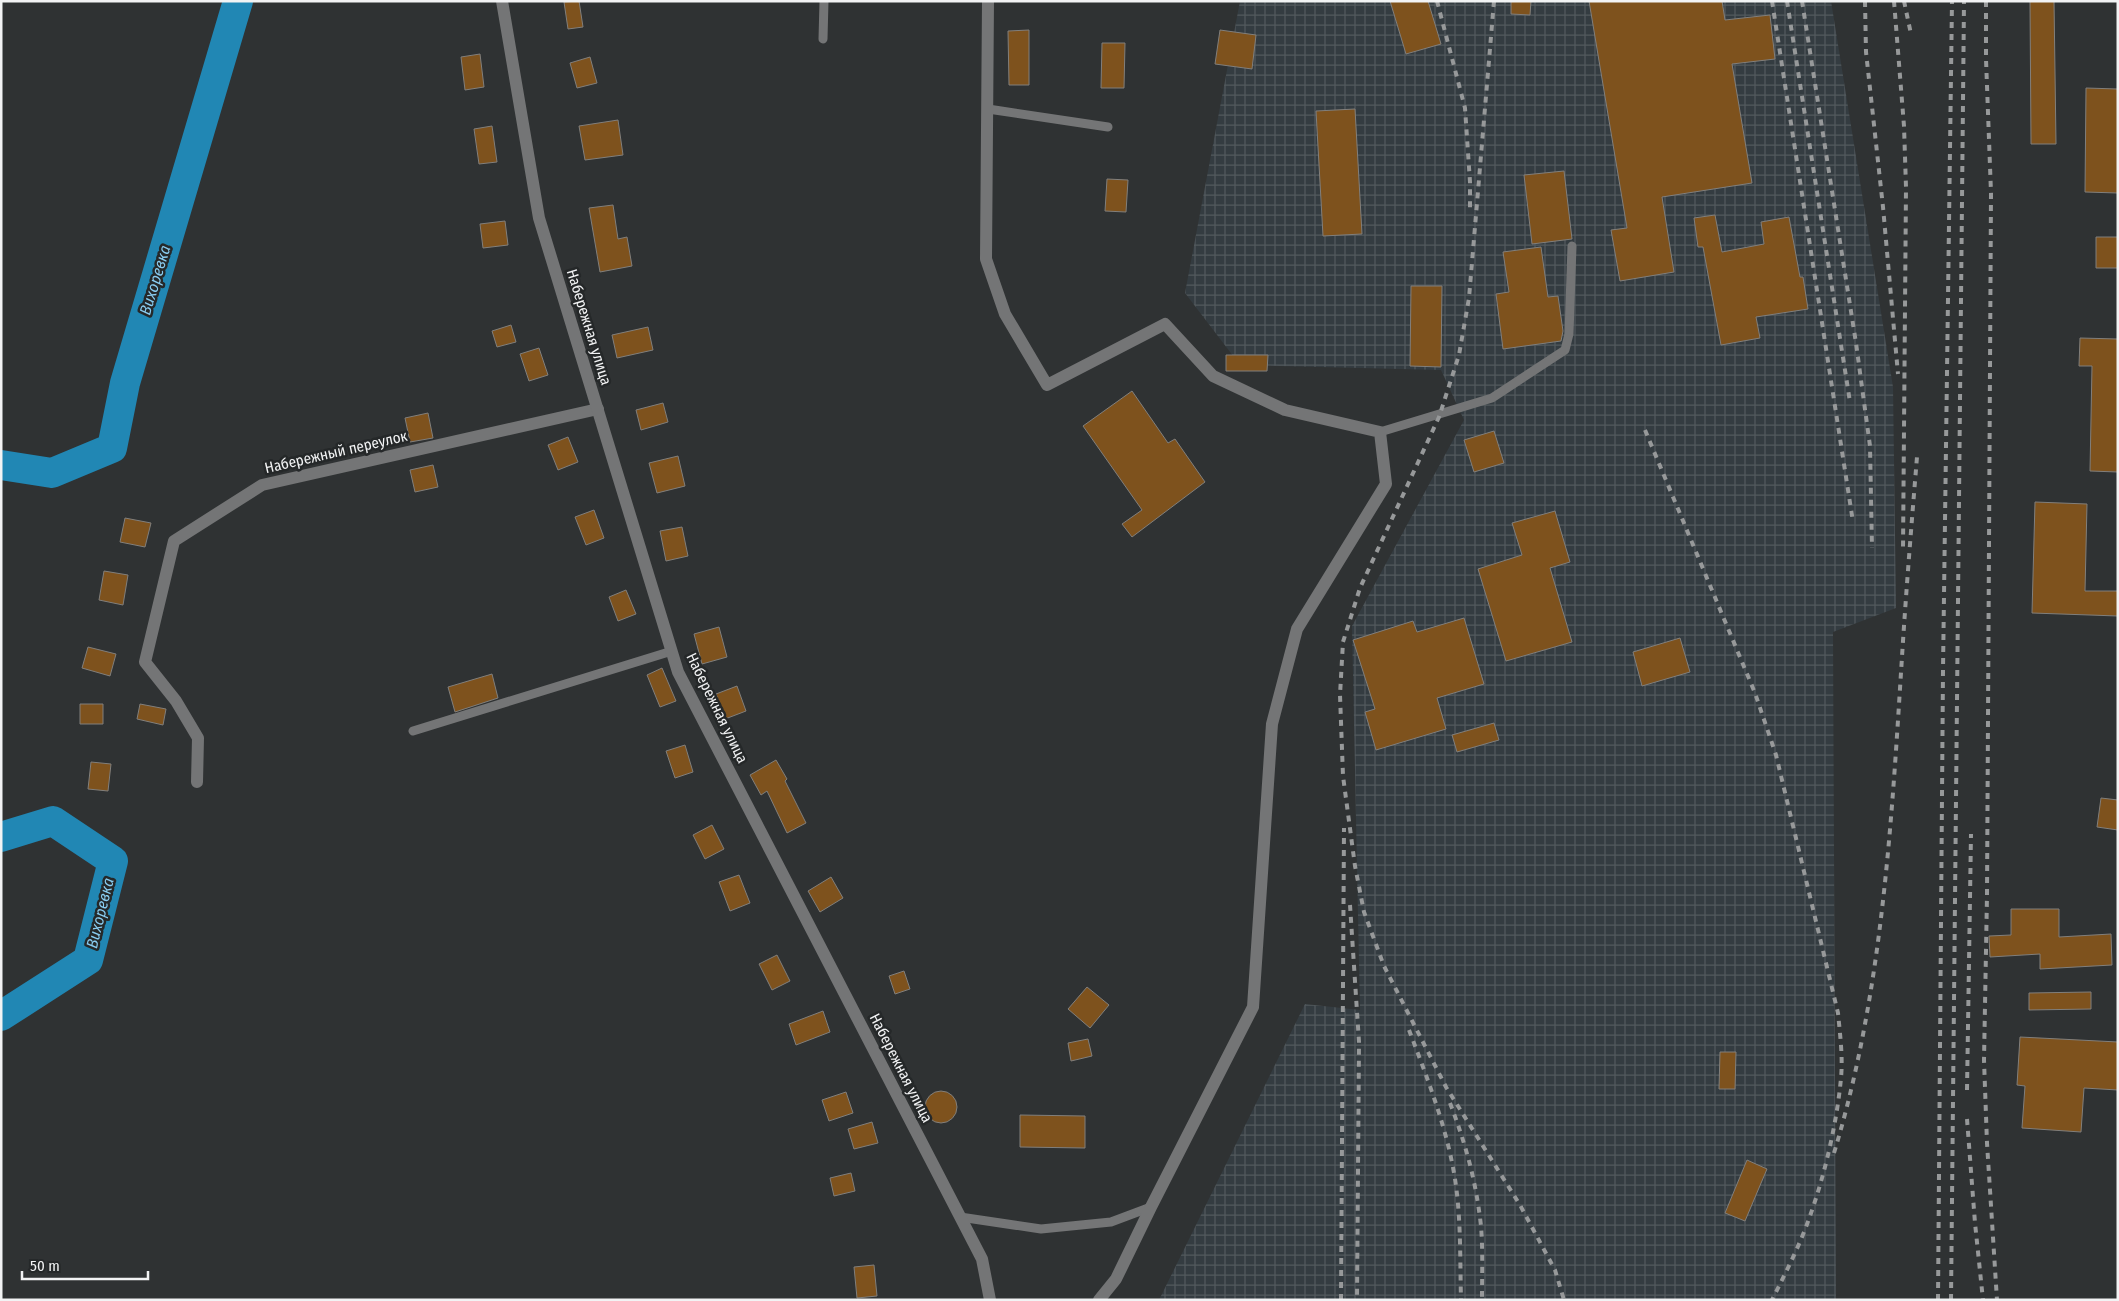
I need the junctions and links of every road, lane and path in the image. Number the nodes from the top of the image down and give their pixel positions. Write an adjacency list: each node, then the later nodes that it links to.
1 (502, 1): 8 (street, Набережная улица)
2 (824, 1): 4 (lane)
3 (988, 1): 5 (street)
4 (823, 39)
5 (988, 109): 6 (lane); 9 (street)
6 (1108, 128)
7 (1572, 246): 9 (lane)
8 (598, 409): 10 (street, Набережная улица); 12 (street, Набережный переулок)
9 (1380, 432): 13 (street)
10 (672, 651): 11 (lane); 14 (street, Набережная улица)
11 (413, 731)
12 (197, 782)
13 (1151, 1207): 14 (lane); 16 (street)
14 (960, 1217): 15 (street, Набережная улица)
15 (990, 1300)
16 (1099, 1300)

